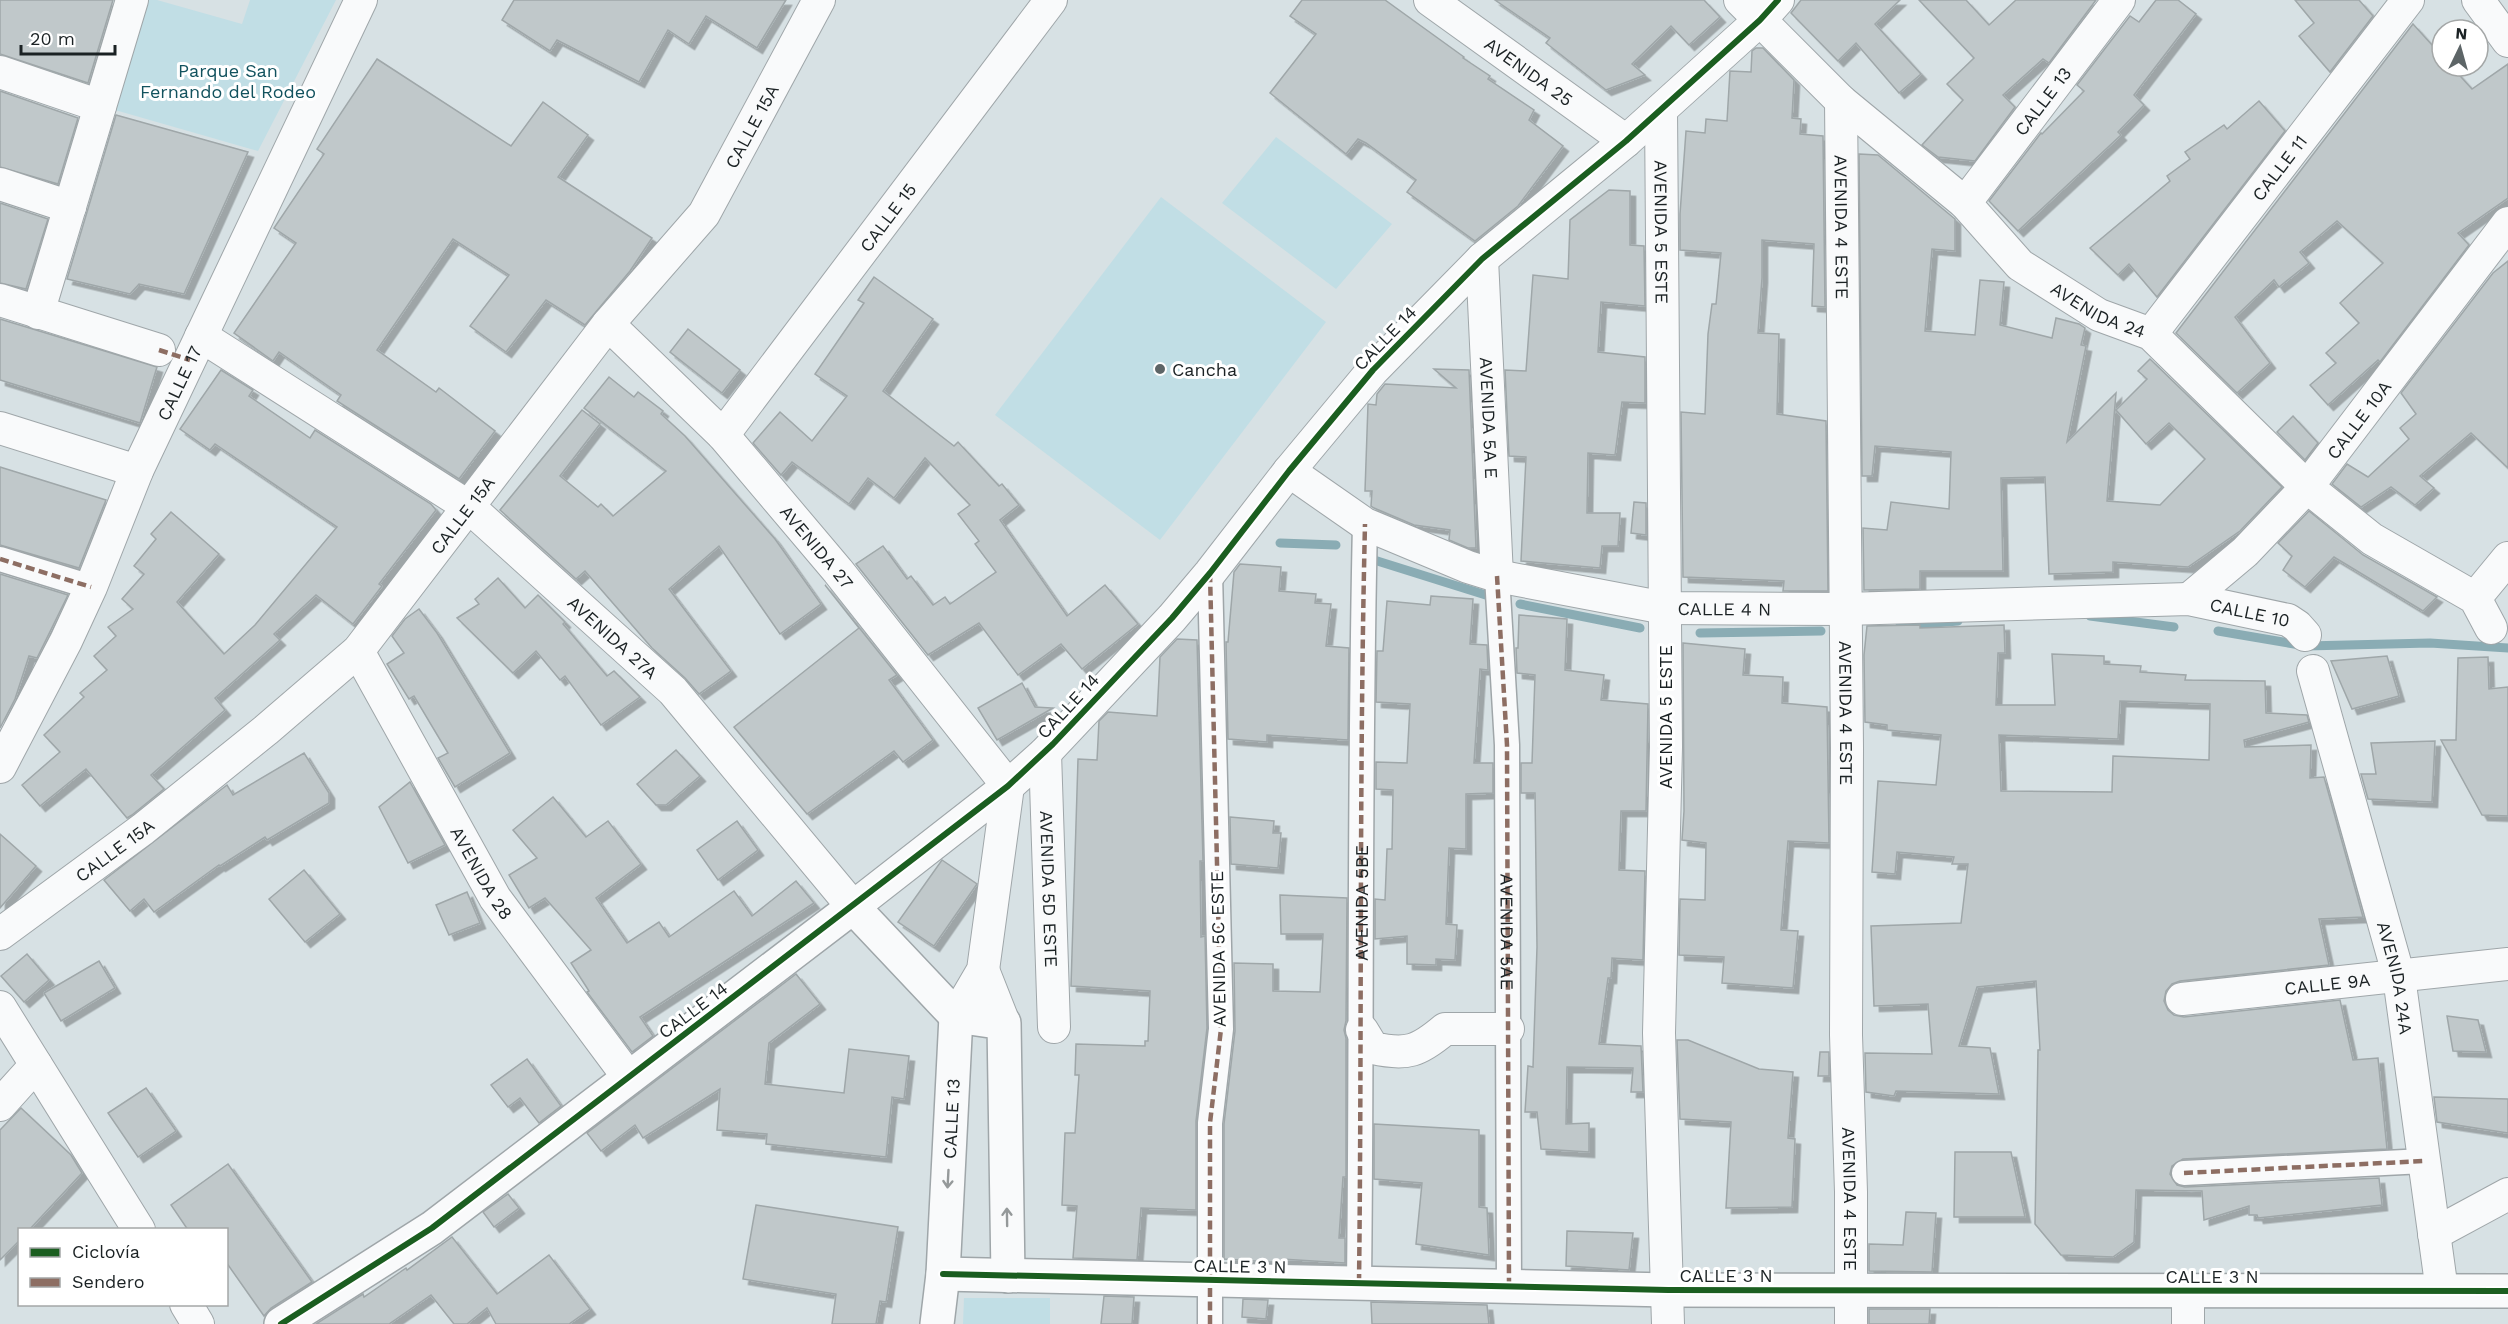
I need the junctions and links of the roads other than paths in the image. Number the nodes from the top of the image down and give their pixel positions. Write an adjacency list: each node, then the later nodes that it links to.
1 (132, 0): 13 (street)
2 (361, 0): 25 (street, CALLE 17)
3 (819, 0): 23 (street, CALLE 15A)
4 (1051, 0): 28 (street, CALLE 15)
5 (1430, 0): 15 (street, AVENIDA 25)
6 (2119, 0): 17 (street, CALLE 13)
7 (2408, 0): 24 (street, CALLE 11)
8 (2478, 0): 10 (street)
9 (1759, 7): 12 (street, AVENIDA 24); 14 (street, CALLE 14)
10 (2508, 40)
11 (0, 72): 13 (street)
12 (1840, 101): 17 (street, AVENIDA 24); 42 (street, AVENIDA 4 ESTE)
13 (100, 106): 18 (street)
14 (1661, 110): 15 (street, CALLE 14); 41 (street, AVENIDA 5 ESTE)
15 (1626, 141): 20 (street, CALLE 14)
16 (0, 183): 18 (street)
17 (1965, 203): 24 (street, AVENIDA 24)
18 (70, 207): 22 (street)
19 (2508, 223): 31 (street, CALLE 10A)
20 (1482, 260): 30 (street, CALLE 14); 37 (street, AVENIDA 5A E)
21 (0, 300): 22 (street)
22 (38, 313): 26 (street)
23 (608, 324): 28 (street, AVENIDA 27); 32 (street, CALLE 15A)
24 (2151, 334): 31 (street, AVENIDA 24)
25 (196, 348): 26 (street); 29 (street, CALLE 17); 32 (street, AVENIDA 27A)
26 (159, 350)
27 (0, 428): 29 (street)
28 (723, 435): 49 (street, AVENIDA 27)
29 (137, 471): 38 (street, CALLE 17)
30 (1289, 471): 33 (street, CALLE 4 N); 36 (street, CALLE 14)
31 (2307, 487): 39 (street, AVENIDA 24); 40 (street, CALLE 10A)
32 (469, 507): 45 (street, CALLE 15A); 50 (street, AVENIDA 27A)
33 (1365, 524): 37 (street, CALLE 4 N); 61 (street, AVENIDA 5BE)
34 (2508, 558): 39 (street)
35 (0, 559): 38 (street)
36 (1210, 573): 47 (street, CALLE 14); 72 (street, AVENIDA 5C ESTE)
37 (1497, 576): 41 (street, CALLE 4 N); 60 (street, AVENIDA 5AE)
38 (91, 587): 48 (street, CALLE 17)
39 (2475, 598): 43 (street)
40 (2189, 599): 42 (street, CALLE 4 N); 44 (street, CALLE 10)
41 (1665, 608): 42 (street, CALLE 4 N); 75 (street, AVENIDA 5 ESTE)
42 (1845, 609): 76 (street, AVENIDA 4 ESTE)
43 (2491, 628)
44 (2305, 635)
45 (358, 651): 51 (street, CALLE 15A); 63 (street, AVENIDA 28)
46 (2313, 671): 54 (street, AVENIDA 24A)
47 (1045, 753): 49 (street, CALLE 14); 59 (street, AVENIDA 5D ESTE)
48 (0, 767)
49 (1008, 786): 50 (street, CALLE 14); 53 (street, CALLE 13)
50 (853, 907): 57 (street, AVENIDA 27A); 63 (street, CALLE 14)
51 (0, 934)
52 (2508, 964): 54 (street, CALLE 9A)
53 (983, 970): 57 (street, CALLE 13); 58 (street, CALLE 13)
54 (2399, 977): 55 (street, CALLE 9A); 65 (street, AVENIDA 24A)
55 (2182, 999)
56 (0, 1007): 62 (street)
57 (956, 1016): 58 (street); 70 (street, CALLE 13, one-way to 70)
58 (1004, 1023): 71 (street, CALLE 13, one-way to 58)
59 (1054, 1027)
60 (1508, 1029): 61 (street); 74 (street, AVENIDA 5AE)
61 (1362, 1030): 73 (street, AVENIDA 5BE)
62 (36, 1065): 64 (street); 68 (street)
63 (629, 1078): 82 (street, CALLE 14)
64 (0, 1105)
65 (2424, 1161): 66 (street); 69 (street, AVENIDA 24A)
66 (2184, 1173)
67 (2508, 1194): 69 (street)
68 (138, 1228)
69 (2434, 1234): 78 (street, AVENIDA 24A)
70 (943, 1274): 71 (street, CALLE 3 N); 83 (street, CALLE 13)
71 (1008, 1276): 72 (street, CALLE 3 N)
72 (1210, 1280): 73 (street, CALLE 3 N); 84 (street, AVENIDA 5C ESTE)
73 (1359, 1283): 74 (street, CALLE 3 N)
74 (1509, 1286): 75 (street, CALLE 3 N)
75 (1668, 1290): 76 (street, CALLE 3 N); 85 (street, AVENIDA 5 ESTE)
76 (1851, 1290): 77 (street, CALLE 3 N); 86 (street, AVENIDA 4 ESTE)
77 (2188, 1291): 78 (street, CALLE 3 N); 87 (street)
78 (2442, 1291): 79 (street, CALLE 3 N)
79 (2508, 1291)
80 (187, 1306): 81 (street)
81 (198, 1324)
82 (281, 1324)
83 (938, 1324)
84 (1210, 1324)
85 (1668, 1324)
86 (1851, 1324)
87 (2188, 1324)

